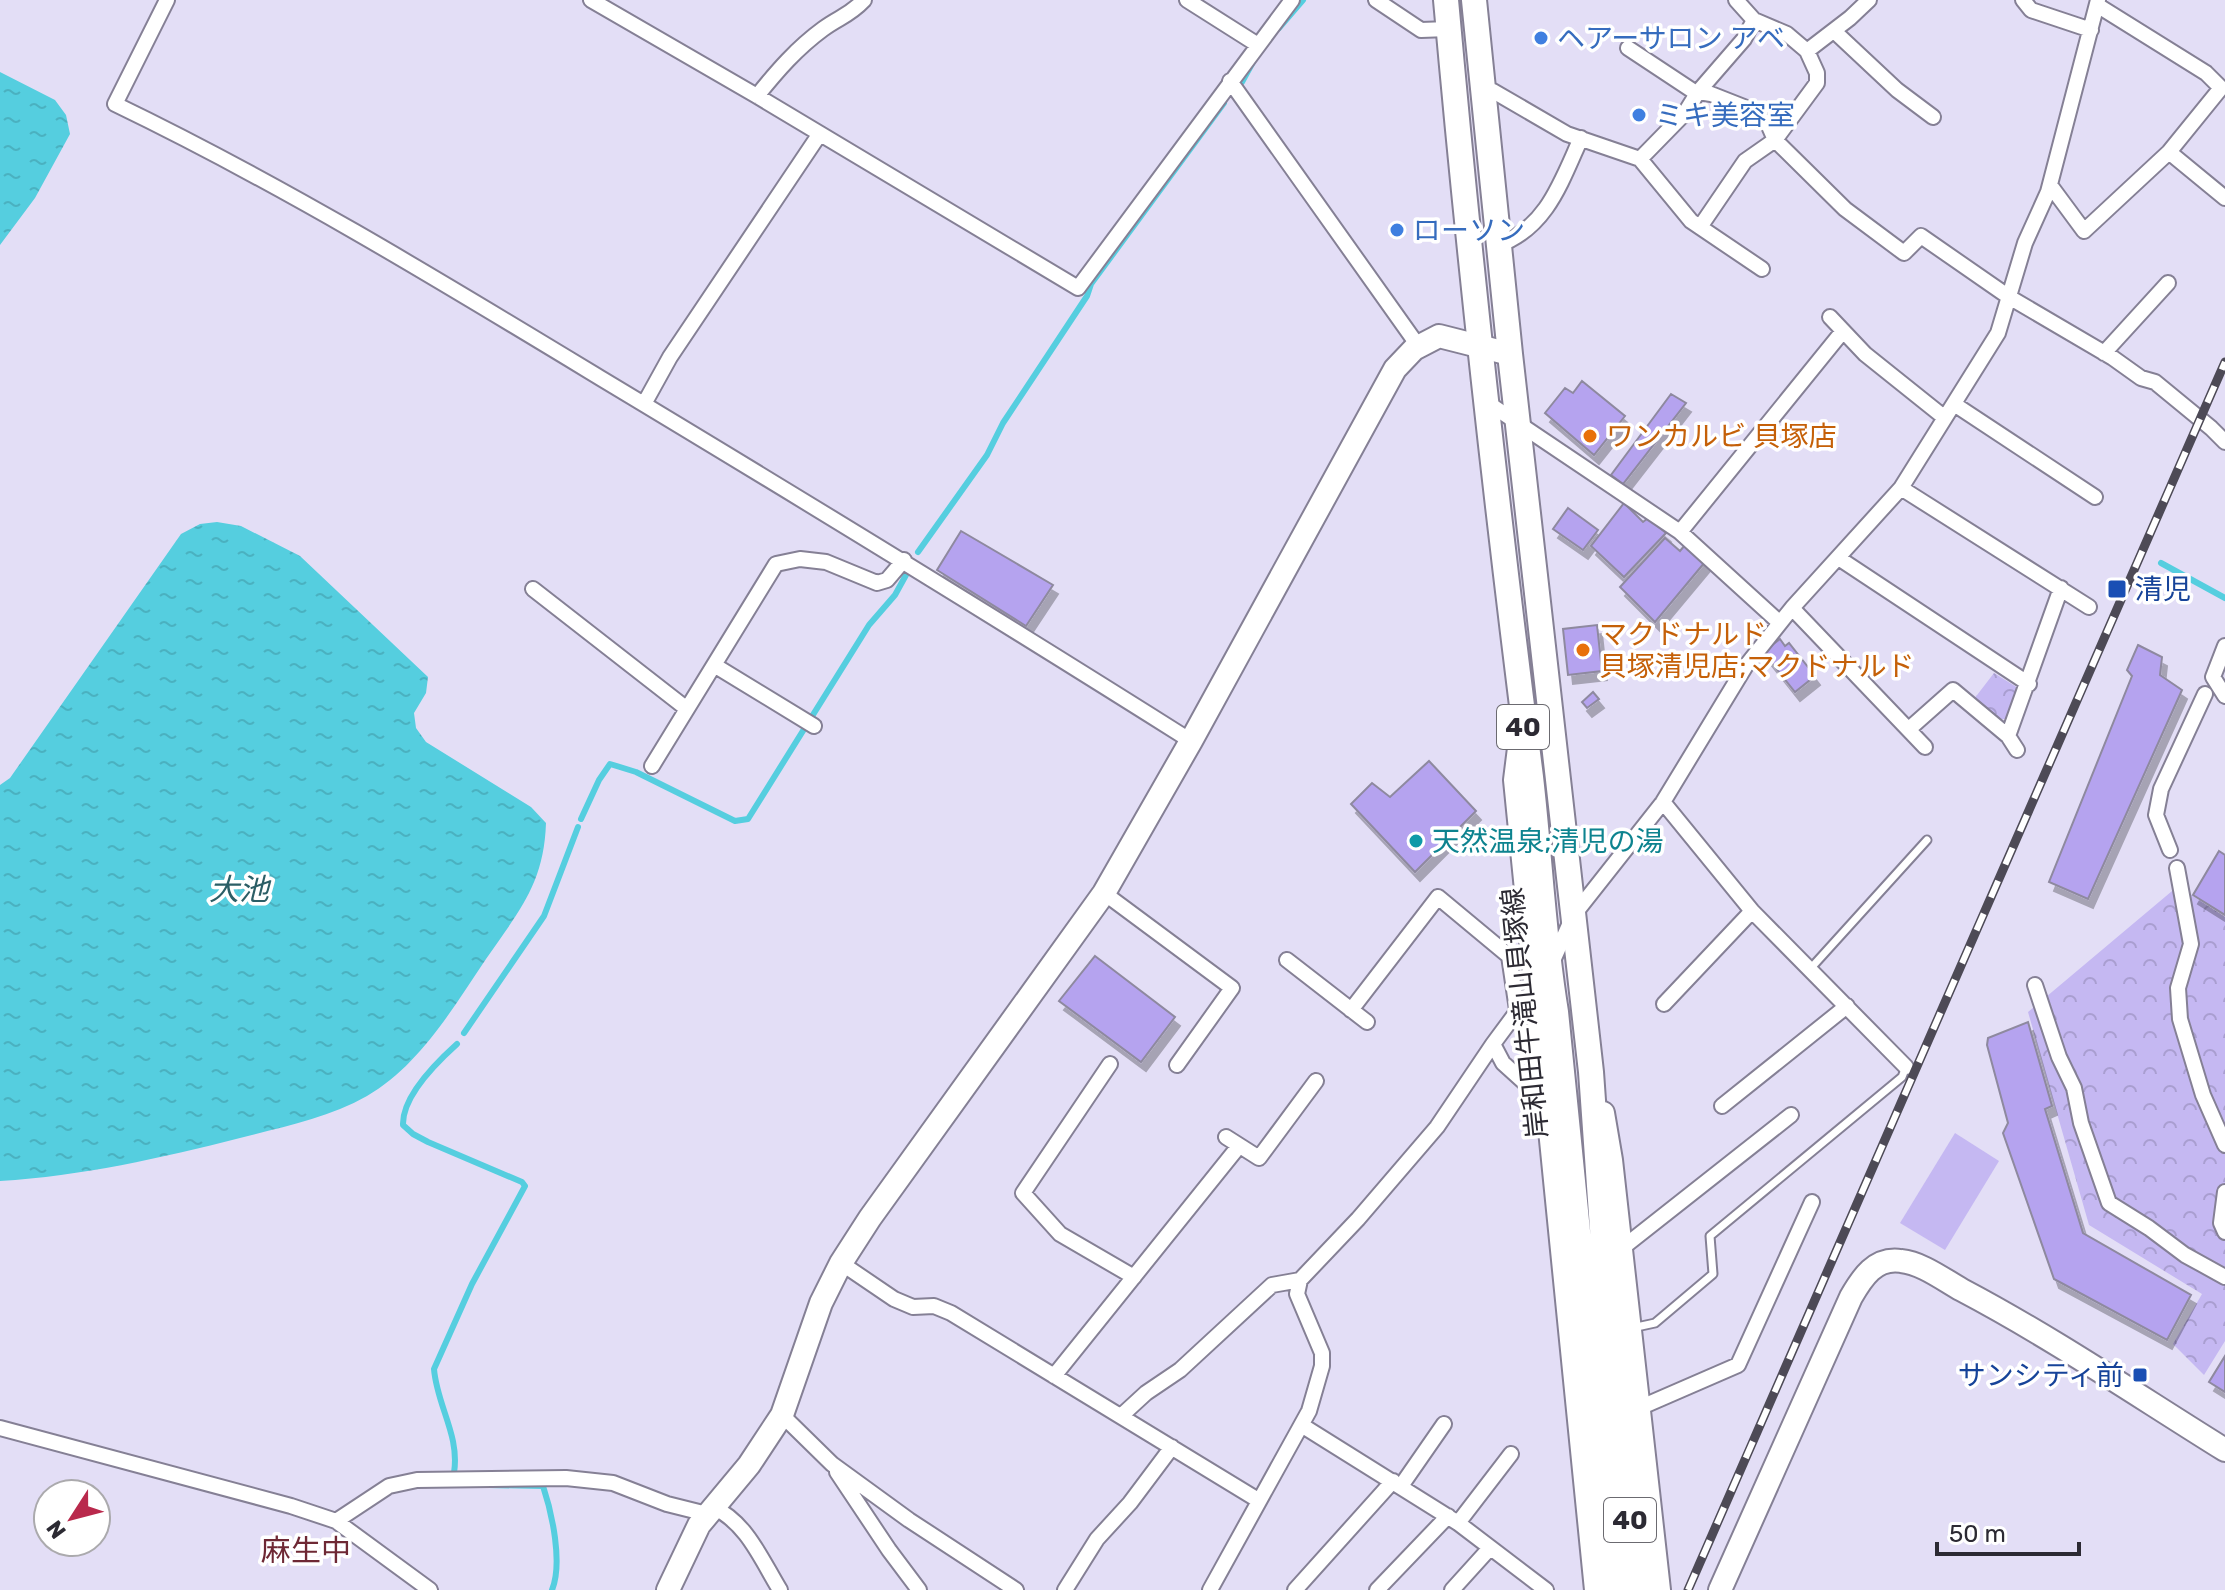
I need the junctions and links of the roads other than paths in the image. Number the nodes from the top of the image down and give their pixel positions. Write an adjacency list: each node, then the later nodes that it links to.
1 (167, 0): 44 (street)
2 (591, 0): 23 (street)
3 (864, 0): 23 (street)
4 (1187, 0): 17 (street)
5 (1292, 0): 17 (street)
6 (1376, 0): 14 (street)
7 (1446, 0): 14 (main road, 岸和田牛滝山貝塚線 / 40)
8 (1474, 0): 21 (main road, 岸和田牛滝山貝塚線 / 40)
9 (1736, 0): 13 (street)
10 (1869, 0): 16 (street)
11 (2023, 0): 15 (street)
12 (2098, 2): 15 (street); 28 (street)
13 (1754, 20): 19 (street); 22 (street)
14 (1448, 29): 39 (main road, 岸和田牛滝山貝塚線 / 40)
15 (2091, 30): 30 (street)
16 (1834, 31): 19 (street); 24 (street)
17 (1258, 45): 20 (street)
18 (1628, 48): 22 (street)
19 (1807, 51): 27 (street)
20 (1230, 81): 25 (street); 40 (street)
21 (1483, 89): 26 (street); 33 (main road, 岸和田牛滝山貝塚線 / 40)
22 (1698, 92): 27 (street); 29 (street)
23 (757, 96): 25 (street)
24 (1933, 117)
25 (819, 135): 44 (street)
26 (1581, 138): 29 (street); 33 (street)
27 (1775, 140): 32 (street); 36 (street)
28 (2169, 152): 30 (street); 31 (street)
29 (1640, 159): 32 (street)
30 (2050, 185): 36 (street)
31 (2225, 198)
32 (1700, 227): 34 (street)
33 (1499, 245): 42 (main road, 岸和田牛滝山貝塚線 / 40)
34 (1762, 269)
35 (2168, 283): 41 (street)
36 (2009, 297): 41 (street); 45 (street)
37 (1830, 317): 38 (street)
38 (1843, 331): 46 (street); 51 (street)
39 (1482, 346): 40 (street); 42 (street); 43 (main road, 岸和田牛滝山貝塚線 / 40)
40 (1419, 347): 69 (street)
41 (2104, 353): 48 (street)
42 (1510, 354): 47 (main road, 岸和田牛滝山貝塚線 / 40)
43 (1488, 403): 47 (street); 65 (main road, 岸和田牛滝山貝塚線 / 40)
44 (644, 404): 53 (street)
45 (1954, 404): 46 (street); 50 (street)
46 (1945, 418): 49 (street)
47 (1518, 424): 51 (street); 79 (main road, 岸和田牛滝山貝塚線 / 40)
48 (2225, 442)
49 (1901, 488): 52 (street); 54 (street)
50 (2095, 497)
51 (1680, 532): 58 (street)
52 (1840, 559): 57 (street); 61 (street)
53 (904, 560): 60 (street); 69 (street)
54 (2061, 588): 56 (street); 61 (street)
55 (533, 589): 64 (street)
56 (2089, 607)
57 (1792, 608): 58 (street); 67 (street)
58 (1780, 623): 73 (street)
59 (2225, 646): 63 (street)
60 (714, 665): 64 (street); 66 (street)
61 (2029, 684): 68 (street)
62 (2205, 694): 75 (street)
63 (2225, 696)
64 (687, 709): 72 (street)
65 (1522, 720): 83 (main road, 岸和田牛滝山貝塚線 / 40); 85 (street)
66 (808, 723)
67 (1909, 729): 68 (street); 70 (street)
68 (2008, 736): 71 (street)
69 (1191, 741): 77 (street)
70 (1925, 747)
71 (2017, 750)
72 (652, 766)
73 (1663, 802): 78 (street); 79 (street)
74 (1927, 840): 82 (lane)
75 (2170, 850)
76 (2177, 868): 99 (street)
77 (1104, 893): 93 (street); 106 (street)
78 (1752, 911): 82 (street); 86 (street)
79 (1573, 916): 81 (main road, 岸和田牛滝山貝塚線 / 40); 83 (street)
80 (1287, 960): 88 (street)
81 (1579, 961): 105 (street); 121 (main road, 岸和田牛滝山貝塚線 / 40)
82 (1811, 968): 87 (street)
83 (1549, 969): 85 (street); 121 (main road, 岸和田牛滝山貝塚線 / 40)
84 (2035, 985): 109 (street)
85 (1534, 989): 89 (street); 102 (street)
86 (1664, 1004)
87 (1847, 1006): 94 (street); 96 (street)
88 (1351, 1010): 89 (street); 90 (street)
89 (1517, 1010): 91 (street)
90 (1367, 1022)
91 (1493, 1044): 102 (street); 110 (street)
92 (1110, 1064): 108 (street)
93 (1177, 1065)
94 (1906, 1067): 111 (lane)
95 (1316, 1081): 100 (street)
96 (1722, 1106)
97 (1791, 1115): 105 (street)
98 (1226, 1137): 100 (street)
99 (2225, 1145)
100 (1239, 1146): 108 (street)
101 (2225, 1192): 104 (street)
102 (1557, 1193): 141 (street)
103 (1812, 1202): 113 (street)
104 (2225, 1232)
105 (1621, 1249): 111 (street)
106 (841, 1263): 112 (street); 114 (street)
107 (2225, 1270): 109 (street)
108 (1134, 1277): 112 (street)
109 (2225, 1277)
110 (1300, 1280): 115 (street); 117 (street)
111 (1630, 1329): 113 (street)
112 (1054, 1376): 115 (street)
113 (1639, 1408): 144 (street)
114 (782, 1415): 123 (street); 126 (street)
115 (1121, 1416): 119 (street)
116 (1444, 1424): 124 (street)
117 (1303, 1426): 124 (street); 125 (street)
118 (0, 1428): 128 (street)
119 (1172, 1447): 125 (street); 135 (street)
120 (2225, 1450): 145 (street)
121 (1611, 1452): 142 (main road, 岸和田牛滝山貝塚線 / 40); 143 (main road, 岸和田牛滝山貝塚線 / 40)
122 (1511, 1454): 127 (street)
123 (832, 1464): 133 (street); 134 (street)
124 (1397, 1484): 127 (street); 137 (street)
125 (1258, 1500): 136 (street)
126 (710, 1510): 128 (street); 131 (street); 132 (street)
127 (1453, 1520): 129 (street); 138 (street)
128 (336, 1521): 130 (street)
129 (1490, 1548): 139 (street); 140 (street)
130 (430, 1590)
131 (668, 1590)
132 (780, 1590)
133 (919, 1590)
134 (1016, 1590)
135 (1065, 1590)
136 (1210, 1590)
137 (1295, 1590)
138 (1377, 1590)
139 (1452, 1590)
140 (1546, 1590)
141 (1596, 1590)
142 (1614, 1590)
143 (1638, 1590)
144 (1659, 1590)
145 (1720, 1590)

